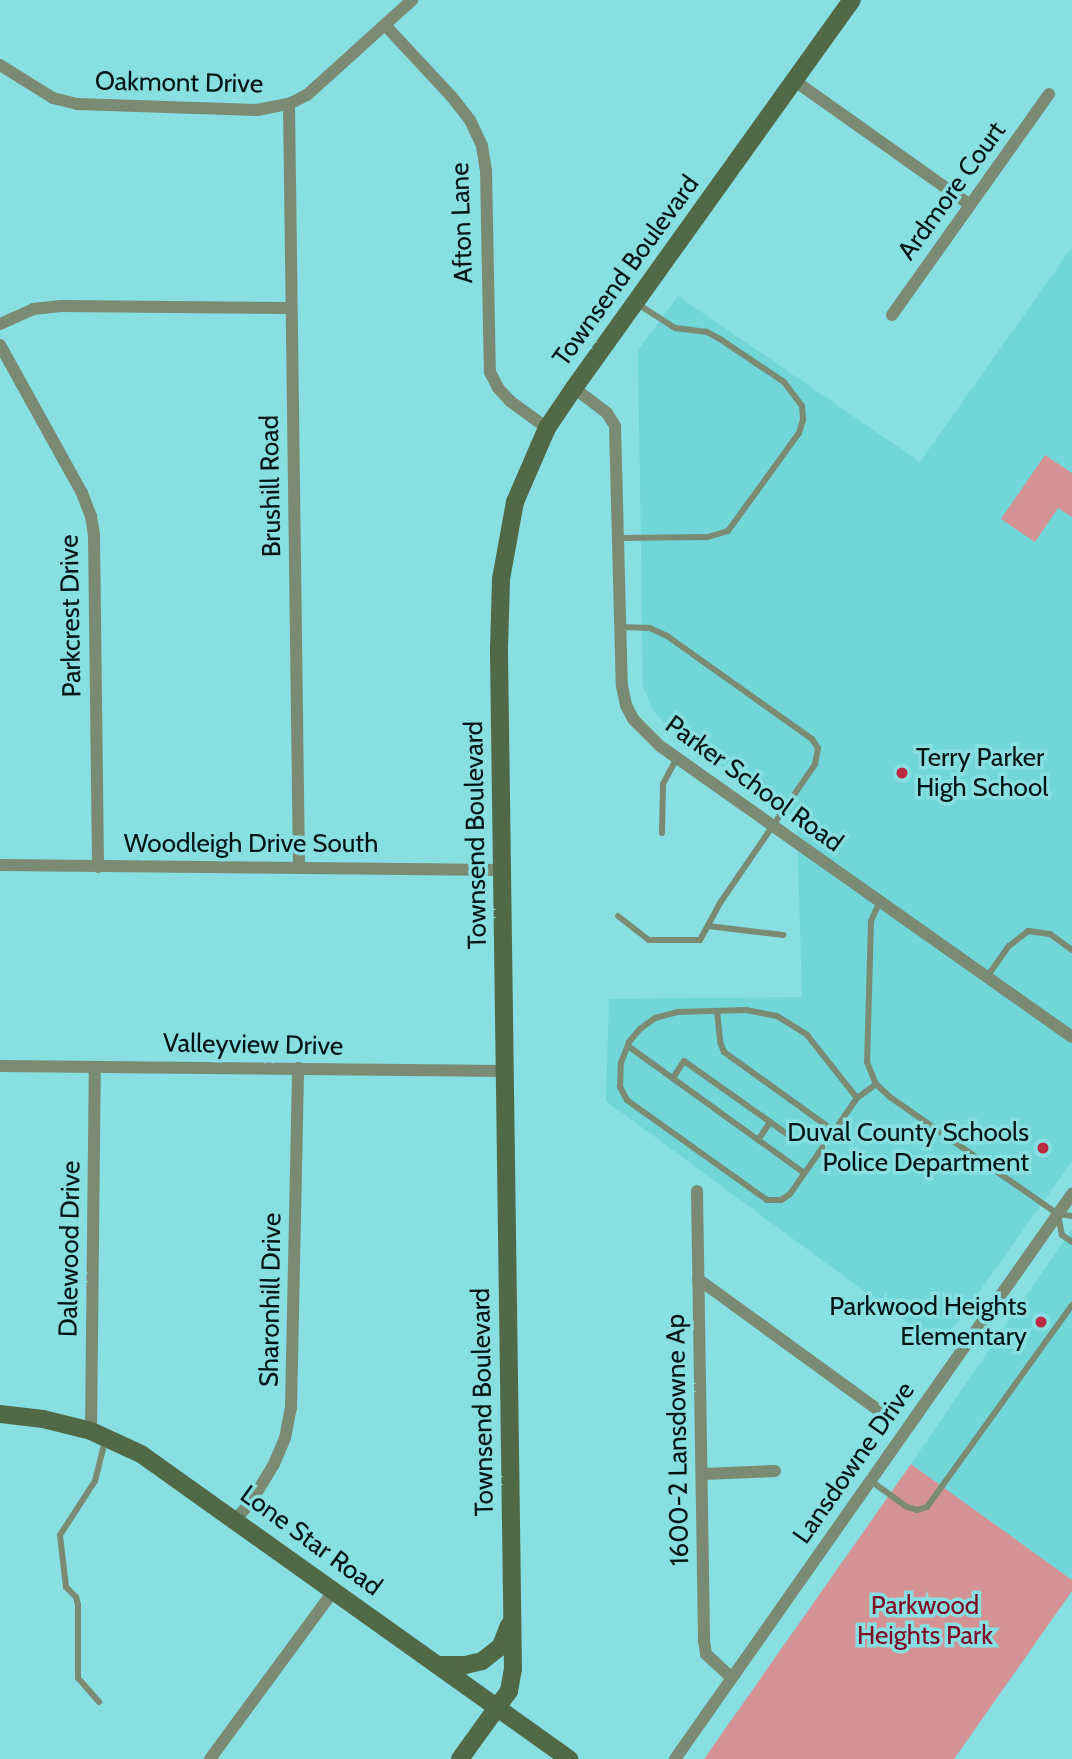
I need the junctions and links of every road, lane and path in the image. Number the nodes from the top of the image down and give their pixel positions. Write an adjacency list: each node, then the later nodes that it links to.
1 (412, 0): 3 (street, Oakmont Drive)
2 (852, 0): 5 (street, Townsend Boulevard)
3 (385, 25): 7 (street, Oakmont Drive); 15 (street, Afton Lane)
4 (0, 65): 7 (street, Oakmont Drive)
5 (794, 81): 8 (street); 9 (street, Townsend Boulevard)
6 (1049, 94): 8 (street, Ardmore Court)
7 (289, 104): 10 (street, Brushill Road)
8 (969, 204): 11 (street, Ardmore Court)
9 (636, 302): 14 (street, Townsend Boulevard); 16 (lane)
10 (291, 309): 12 (street); 23 (street, Brushill Road)
11 (892, 315)
12 (0, 324)
13 (0, 345): 22 (street, Parkcrest Drive)
14 (574, 388): 15 (street, Townsend Boulevard); 16 (street, Parker School Road)
15 (548, 428): 24 (street, Townsend Boulevard)
16 (618, 538): 17 (street, Parker School Road)
17 (621, 627): 18 (street, Parker School Road); 19 (lane)
18 (677, 758): 19 (street, Parker School Road); 20 (lane)
19 (772, 825): 25 (street, Parker School Road); 27 (lane)
20 (662, 833)
21 (0, 865): 22 (street, Woodleigh Drive South)
22 (98, 867): 23 (street, Woodleigh Drive South)
23 (299, 867): 24 (street, Woodleigh Drive South)
24 (502, 870): 37 (street, Townsend Boulevard)
25 (880, 901): 30 (street, Parker School Road); 39 (lane)
26 (618, 916): 27 (lane)
27 (708, 926): 28 (lane)
28 (783, 935)
29 (1072, 950): 30 (lane)
30 (987, 977): 32 (street, Parker School Road)
31 (717, 1011): 33 (lane); 40 (lane); 42 (lane)
32 (1072, 1037)
33 (628, 1045): 38 (lane); 45 (lane)
34 (0, 1066): 35 (street, Valleyview Drive)
35 (95, 1067): 36 (street, Valleyview Drive); 55 (street, Dalewood Drive)
36 (298, 1068): 37 (street, Valleyview Drive); 59 (street, Sharonhill Drive)
37 (505, 1071): 61 (street, Townsend Boulevard)
38 (673, 1078): 41 (lane); 43 (lane)
39 (876, 1084): 40 (lane); 48 (lane)
40 (857, 1098): 42 (lane)
41 (770, 1122): 43 (lane); 44 (lane)
42 (834, 1131): 45 (lane)
43 (758, 1139): 45 (lane)
44 (794, 1139)
45 (804, 1173)
46 (697, 1191): 51 (street, 1600-2 Lansdowne Ap)
47 (1072, 1194): 48 (street, Lansdowne Drive)
48 (1058, 1213): 49 (lane); 50 (lane); 58 (street, Lansdowne Drive)
49 (1072, 1216)
50 (1072, 1242)
51 (698, 1279): 53 (street); 57 (street, 1600-2 Lansdowne Ap)
52 (1072, 1305): 58 (lane)
53 (881, 1412)
54 (0, 1414): 55 (street, Lone Star Road)
55 (99, 1434): 59 (street, Lone Star Road); 64 (lane)
56 (775, 1471): 57 (street)
57 (704, 1474): 63 (street, 1600-2 Lansdowne Ap)
58 (870, 1480): 63 (street, Lansdowne Drive)
59 (236, 1519): 60 (street, Lone Star Road)
60 (335, 1589): 62 (street, Lone Star Road); 66 (street)
61 (512, 1619): 62 (street); 65 (street, Townsend Boulevard)
62 (437, 1665): 65 (street, Lone Star Road)
63 (731, 1677): 69 (street, Lansdowne Drive)
64 (99, 1702)
65 (498, 1708): 67 (street, Townsend Boulevard); 68 (street, Lone Star Road)
66 (210, 1759)
67 (460, 1759)
68 (569, 1759)
69 (675, 1759)

